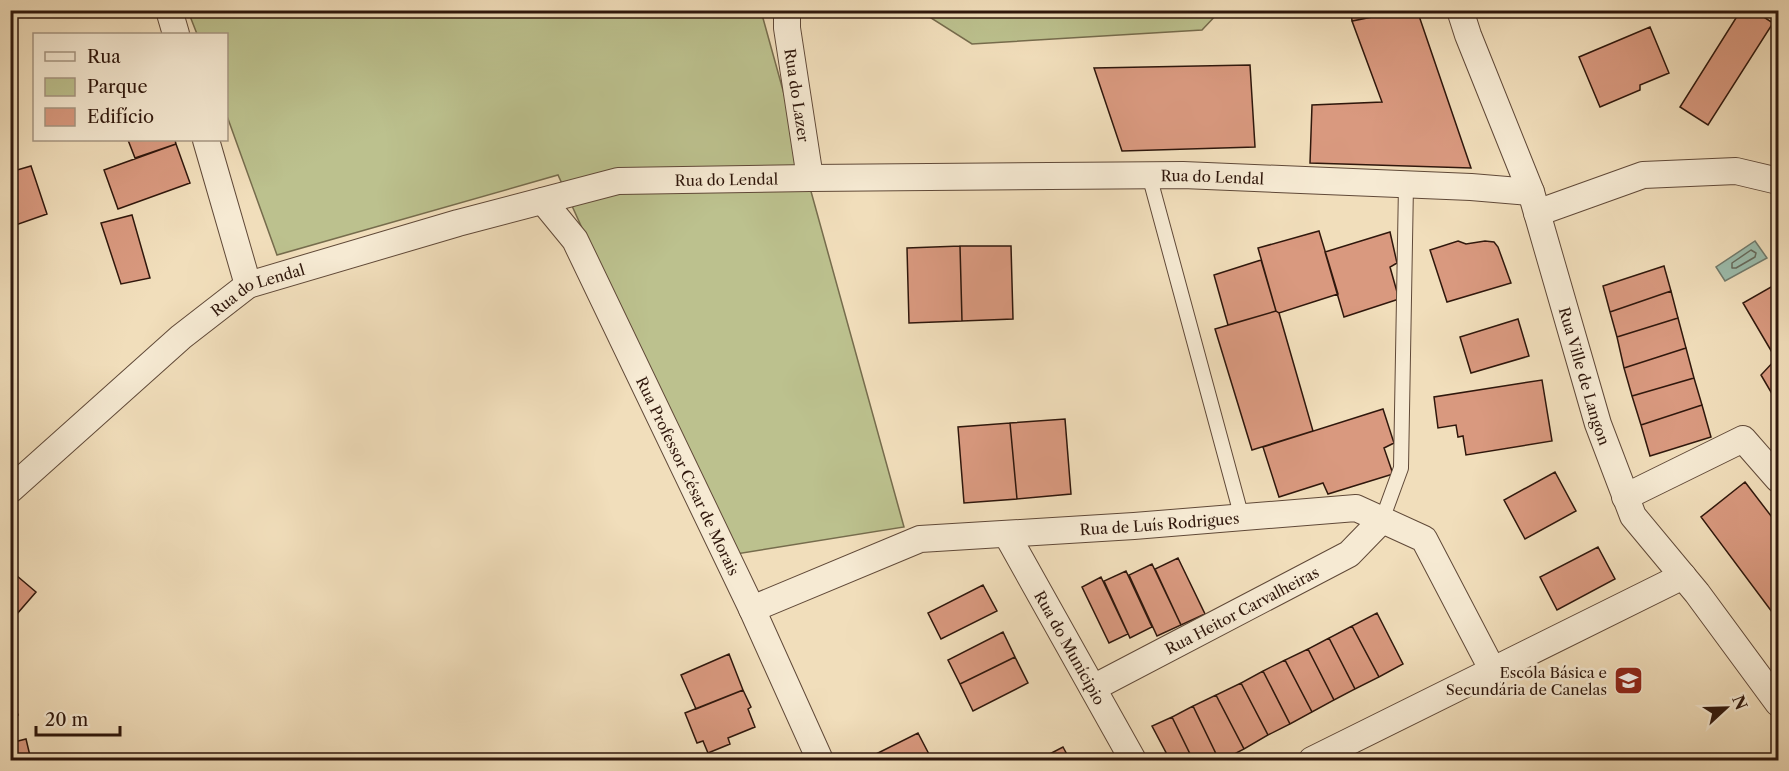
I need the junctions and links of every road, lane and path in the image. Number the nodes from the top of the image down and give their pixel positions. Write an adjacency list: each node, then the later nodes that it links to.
1 (169, 10): 4 (street)
2 (787, 10): 7 (street, Rua do Lazer)
3 (1460, 10): 11 (street, Rua Ville de Langon)
4 (176, 33)
5 (206, 141): 12 (street)
6 (1149, 175): 7 (street, Rua do Lendal); 9 (street, Rua do Lendal); 16 (lane)
7 (810, 178): 10 (street, Rua do Lendal)
8 (1779, 181): 11 (street, Rua do Lendal)
9 (1406, 185): 11 (street, Rua do Lendal); 17 (lane)
10 (543, 201): 12 (street, Rua do Lendal); 20 (street, Rua Professor César de Morais)
11 (1534, 203): 15 (street, Rua Ville de Langon)
12 (248, 285): 14 (street, Rua do Lendal)
13 (1779, 479): 15 (street)
14 (10, 489)
15 (1625, 497): 19 (street, Rua Ville de Langon)
16 (1242, 518): 17 (street, Rua de Luís Rodrigues); 18 (street, Rua de Luís Rodrigues)
17 (1382, 520): 21 (street, Rua de Luís Rodrigues); 22 (street, Rua Heitor Carvalheiras)
18 (1007, 535): 20 (street, Rua de Luís Rodrigues); 22 (street, Rua do Munícipio)
19 (1683, 576): 21 (street); 23 (street, Rua Ville de Langon)
20 (752, 609): 24 (street, Rua Professor César de Morais)
21 (1493, 671): 26 (street)
22 (1093, 688): 25 (street, Rua do Munícipio)
23 (1779, 703)
24 (820, 760)
25 (1133, 760)
26 (1312, 760)

